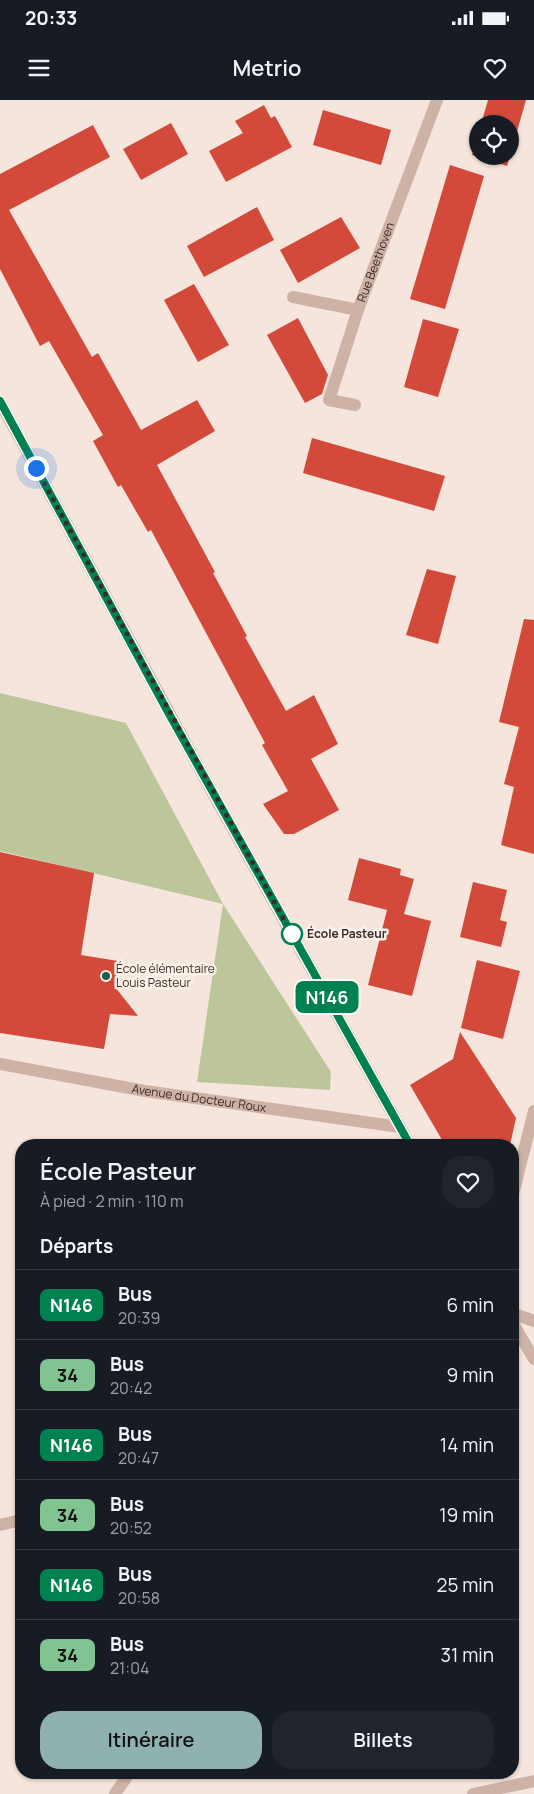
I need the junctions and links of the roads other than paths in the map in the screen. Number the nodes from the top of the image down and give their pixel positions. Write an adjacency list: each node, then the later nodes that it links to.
1 (437, 100): 3 (street, Rue Beethoven)
2 (293, 297): 3 (street)
3 (358, 310): 5 (street, Rue Beethoven)
4 (0, 402): 8 (street)
5 (355, 405)
6 (0, 1064): 8 (street, Avenue du Docteur Roux)
7 (534, 1111): 10 (street)
8 (400, 1127): 9 (street)
9 (407, 1139)
10 (519, 1170)
11 (519, 1316): 12 (street)
12 (534, 1321)
13 (519, 1334): 14 (street)
14 (534, 1359)
15 (15, 1521): 16 (street)
16 (0, 1525)
17 (125, 1779): 19 (street)
18 (534, 1781): 20 (street)
19 (114, 1794)
20 (473, 1794)

